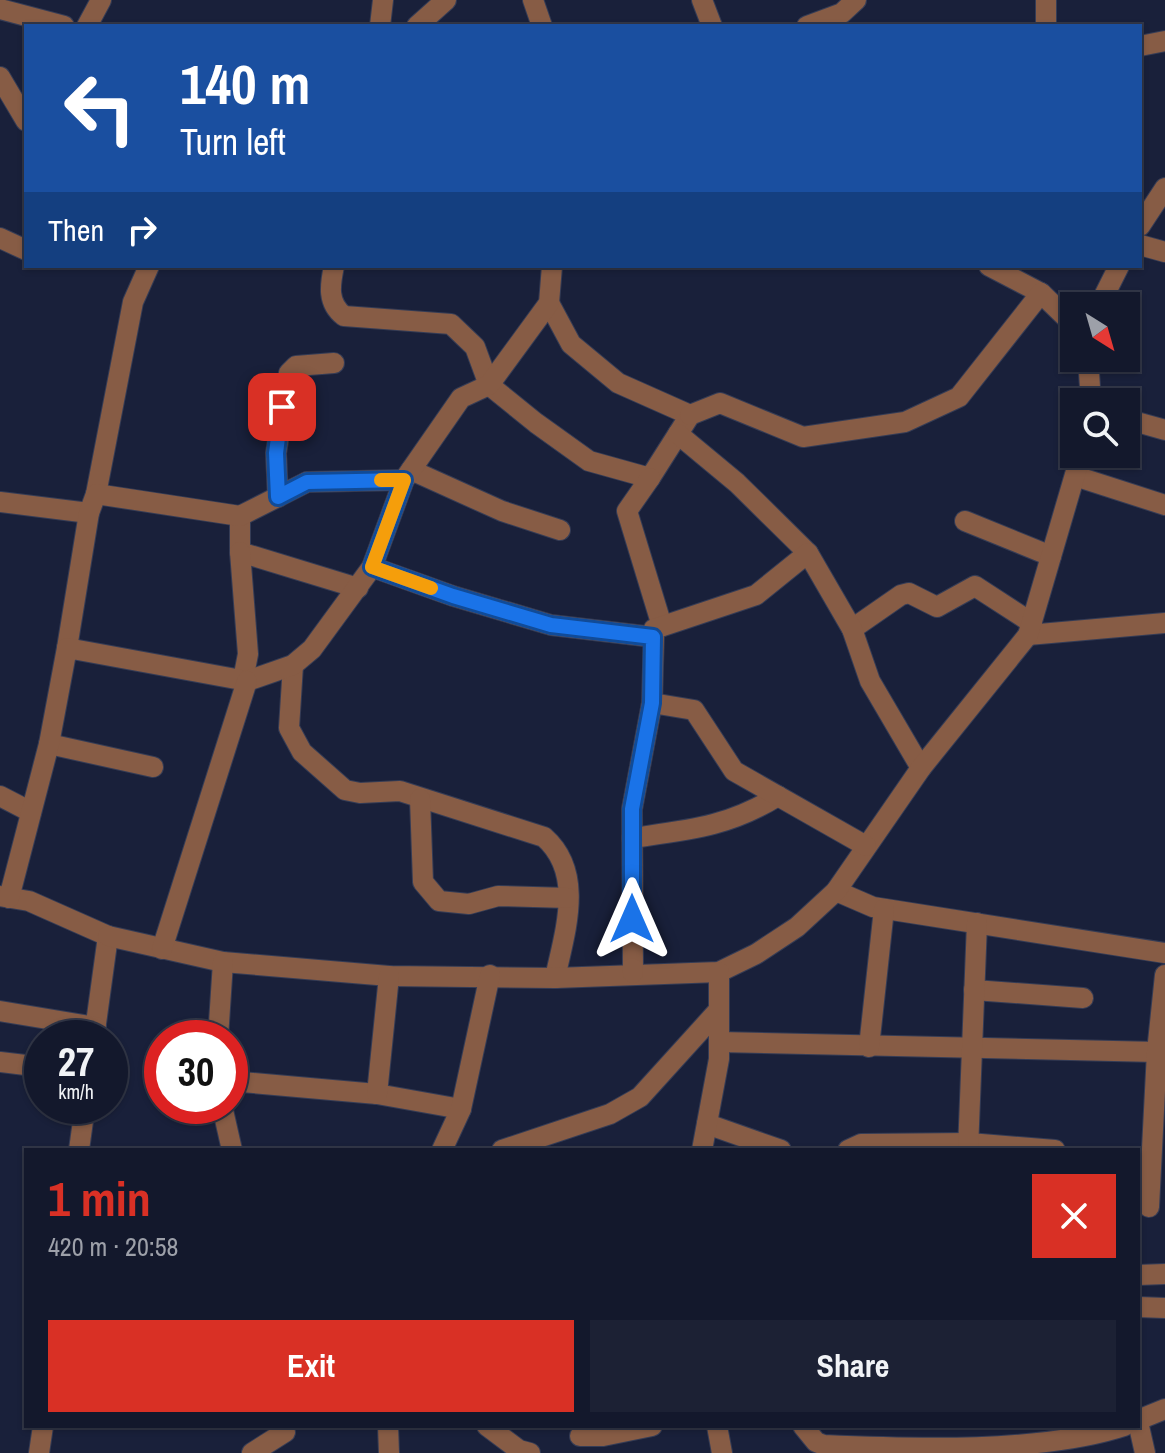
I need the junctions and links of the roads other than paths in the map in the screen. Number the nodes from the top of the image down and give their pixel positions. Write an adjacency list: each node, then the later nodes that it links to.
1 (101, 0): 10 (street)
2 (383, 0): 11 (street)
3 (446, 0): 12 (street)
4 (533, 0): 13 (street)
5 (702, 0): 14 (street)
6 (856, 0): 15 (street)
7 (1046, 0): 16 (street)
8 (0, 9): 9 (street)
9 (56, 24)
10 (88, 24)
11 (380, 24)
12 (419, 24)
13 (541, 24)
14 (711, 24)
15 (812, 24)
16 (1046, 24)
17 (1165, 41): 18 (street)
18 (1142, 46)
19 (0, 77): 20 (street)
20 (24, 118)
21 (1165, 188): 22 (street)
22 (1152, 217)
23 (0, 238): 25 (street)
24 (1142, 246): 26 (street)
25 (24, 249)
26 (1165, 252)
27 (148, 268): 47 (street)
28 (334, 268): 38 (street)
29 (552, 268): 35 (street)
30 (997, 268): 32 (street)
31 (1118, 268): 33 (street)
32 (1022, 274): 34 (street)
33 (1106, 292)
34 (1041, 293): 36 (street); 39 (street)
35 (549, 303): 38 (street); 39 (street)
36 (1060, 311)
37 (334, 363): 48 (street)
38 (489, 385): 44 (street); 46 (street)
39 (690, 415): 42 (street)
40 (1140, 423): 41 (street)
41 (1165, 430)
42 (678, 434): 46 (street); 56 (street)
43 (1077, 468): 45 (street)
44 (408, 475): 48 (street); 54 (street); 58 (street)
45 (1075, 476): 50 (street); 57 (street)
46 (650, 478): 63 (street)
47 (96, 494): 51 (street); 52 (street)
48 (278, 497): 52 (street)
49 (0, 502): 51 (street)
50 (1165, 505)
51 (89, 513): 64 (street)
52 (240, 516): 55 (street)
53 (965, 521): 57 (street)
54 (560, 530)
55 (240, 552): 59 (street); 66 (street)
56 (808, 553): 61 (street); 63 (street)
57 (1051, 556): 62 (street)
58 (372, 567): 59 (street); 63 (street)
59 (358, 588): 65 (street)
60 (1165, 623): 62 (street)
61 (852, 629): 62 (street); 70 (street)
62 (1030, 629): 70 (street)
63 (658, 632): 67 (street)
64 (67, 648): 66 (street); 68 (street)
65 (293, 665): 66 (street); 73 (street)
66 (245, 680): 83 (street)
67 (652, 703): 72 (street); 75 (street)
68 (49, 744): 69 (street); 74 (street)
69 (153, 767)
70 (921, 768): 76 (street)
71 (0, 796): 74 (street)
72 (778, 796): 75 (street); 76 (street)
73 (420, 799): 79 (street); 79 (street)
74 (31, 812): 78 (street)
75 (632, 838): 87 (street)
76 (866, 846): 77 (street)
77 (836, 891): 80 (street); 86 (street)
78 (4, 897): 82 (street)
79 (568, 898): 91 (street)
80 (884, 909): 81 (street); 101 (street)
81 (977, 923): 84 (street); 92 (street)
82 (108, 936): 83 (street); 97 (street)
83 (162, 949): 85 (street)
84 (1165, 953)
85 (223, 962): 90 (street); 98 (street)
86 (719, 972): 87 (street); 95 (street)
87 (633, 973): 91 (street)
88 (490, 975): 90 (street); 91 (street); 108 (street)
89 (1165, 975): 99 (street)
90 (389, 976): 107 (street)
91 (555, 978)
92 (974, 990): 93 (street); 102 (street)
93 (1083, 998)
94 (0, 1011): 96 (street)
95 (717, 1012): 100 (street); 117 (street)
96 (41, 1020)
97 (97, 1020)
98 (219, 1020)
99 (1163, 1020): 103 (street)
100 (719, 1042): 101 (street); 111 (street)
101 (869, 1047): 102 (street)
102 (972, 1048): 103 (street); 113 (street)
103 (1157, 1052): 121 (street)
104 (0, 1062): 105 (street)
105 (24, 1065)
106 (248, 1083): 107 (street)
107 (377, 1094): 108 (street)
108 (461, 1109): 116 (street)
109 (83, 1124): 114 (street)
110 (226, 1124): 115 (street)
111 (707, 1124): 112 (street); 118 (street)
112 (756, 1146)
113 (968, 1147): 119 (street); 120 (street)
114 (79, 1148)
115 (232, 1148)
116 (443, 1148)
117 (508, 1148)
118 (702, 1148)
119 (852, 1148)
120 (997, 1148)
121 (1152, 1150): 122 (street)
122 (1151, 1207)
123 (1165, 1274): 124 (street)
124 (1140, 1275)
125 (1140, 1307): 126 (street)
126 (1165, 1308)
127 (1165, 1409): 128 (street)
128 (1140, 1420)
129 (43, 1428): 144 (street)
130 (388, 1428): 146 (street)
131 (490, 1428): 147 (street)
132 (642, 1428): 139 (street)
133 (717, 1428): 148 (street)
134 (936, 1428): 142 (street)
135 (1108, 1428): 137 (street)
136 (1140, 1428): 149 (street)
137 (1060, 1434): 143 (street)
138 (285, 1437): 145 (street)
139 (579, 1438)
140 (811, 1440): 141 (street)
141 (867, 1443): 142 (street)
142 (934, 1448): 143 (street)
143 (1024, 1451)
144 (39, 1453)
145 (252, 1453)
146 (389, 1453)
147 (530, 1453)
148 (722, 1453)
149 (1145, 1453)

